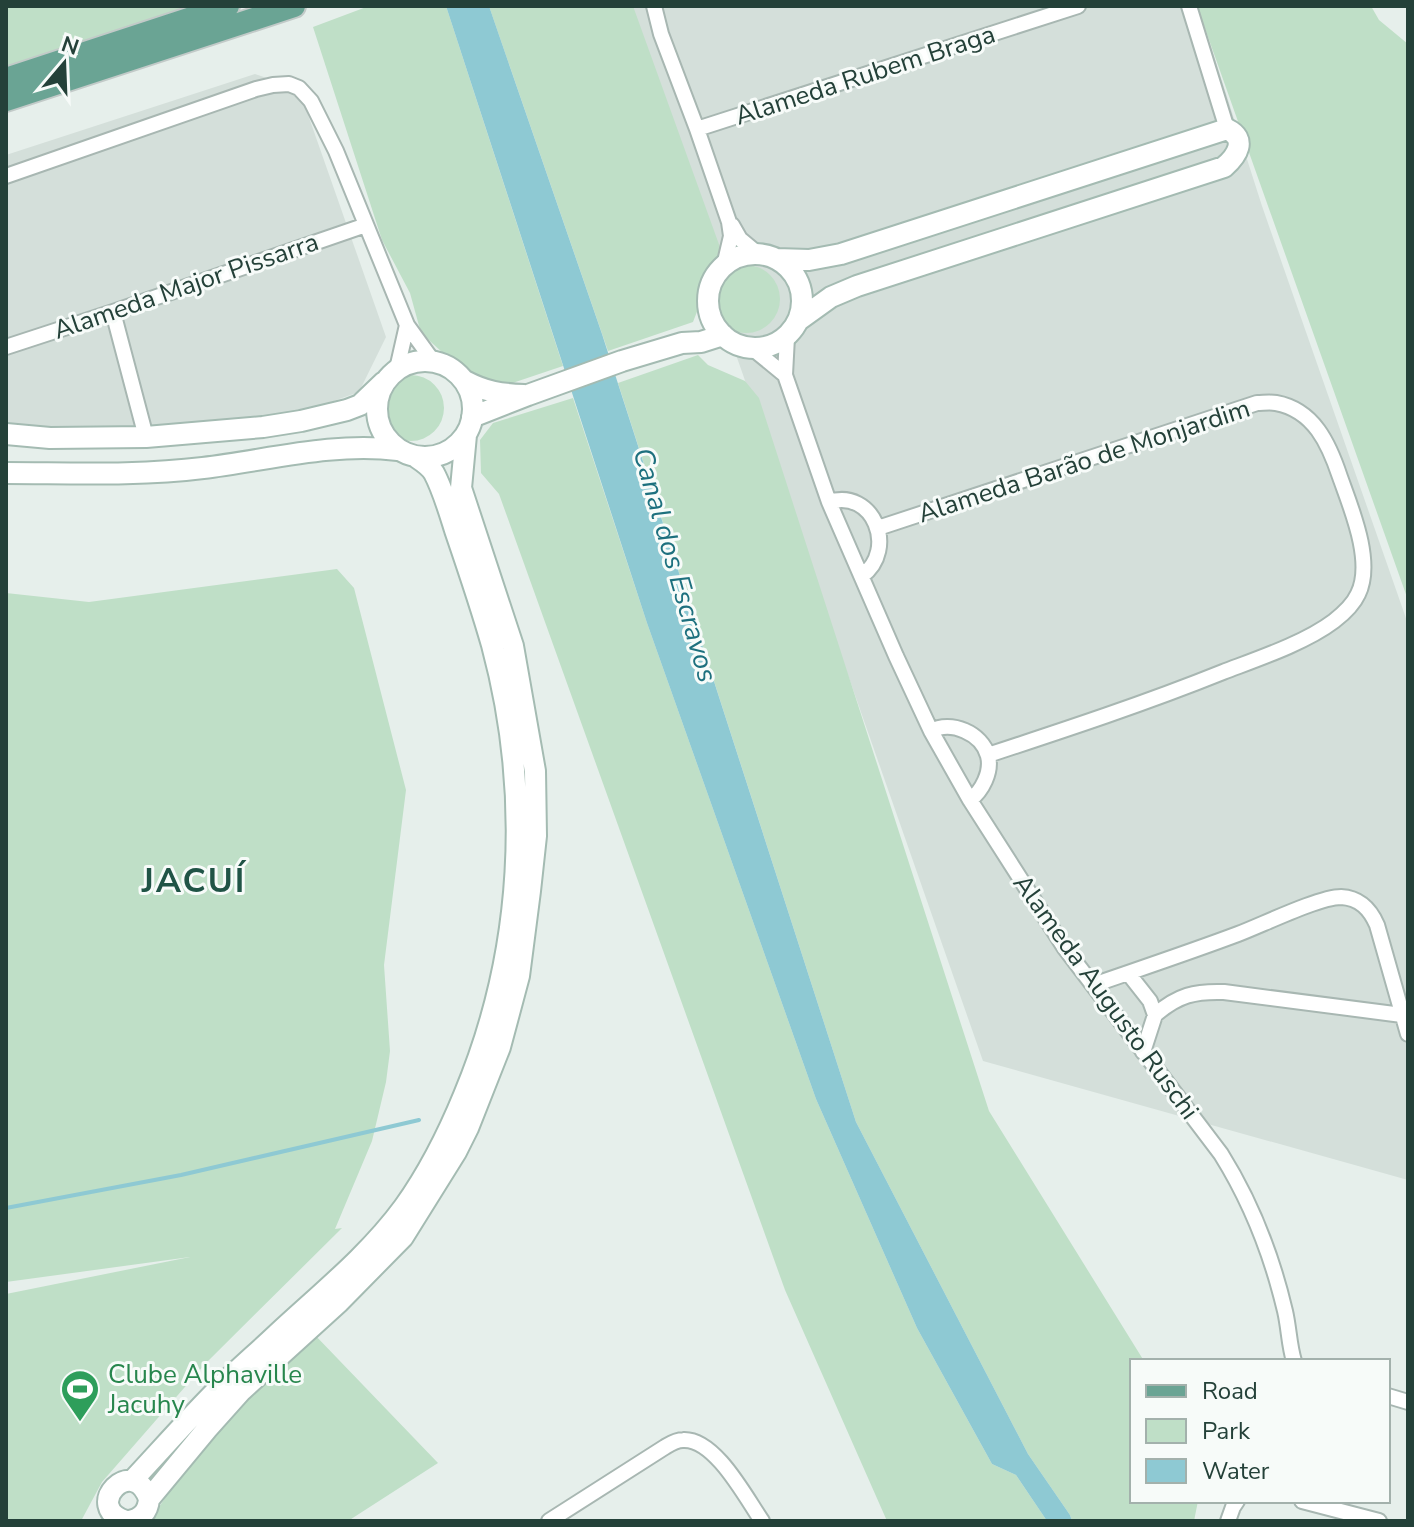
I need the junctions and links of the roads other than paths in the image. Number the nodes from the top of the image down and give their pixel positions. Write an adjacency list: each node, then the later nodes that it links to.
1 (228, 6): 6 (main road)
2 (294, 6): 7 (main road)
3 (654, 6): 8 (street)
4 (1078, 6): 8 (street, Alameda Rubem Braga)
5 (1189, 6): 9 (street)
6 (6, 79)
7 (6, 100)
8 (697, 129): 11 (street)
9 (1227, 129): 13 (street); 18 (street)
10 (6, 176): 12 (street)
11 (729, 222): 13 (street); 14 (street)
12 (366, 225): 15 (street, Alameda Major Pissarra); 16 (street)
13 (767, 256): 14 (street); 18 (street)
14 (724, 266): 17 (street)
15 (113, 312): 19 (street, Alameda Major Pissarra); 28 (street)
16 (407, 325): 21 (street); 22 (street)
17 (718, 328): 20 (street); 25 (street)
18 (793, 329): 20 (street); 23 (street, Alameda Augusto Ruschi)
19 (6, 347)
20 (752, 348): 23 (street)
21 (433, 361): 22 (street); 24 (street)
22 (391, 375): 28 (street); 29 (street)
23 (785, 375): 31 (street, Alameda Augusto Ruschi)
24 (465, 381): 25 (street); 26 (street)
25 (528, 395): 26 (street)
26 (469, 426): 29 (street); 46 (street)
27 (6, 434): 28 (street)
28 (146, 437)
29 (407, 453): 30 (street); 44 (street)
30 (6, 473)
31 (829, 502): 32 (street); 33 (street, Alameda Augusto Ruschi)
32 (878, 528): 33 (street); 35 (street, Alameda Barão de Monjardim)
33 (862, 576): 34 (street, Alameda Augusto Ruschi)
34 (931, 731): 35 (street); 36 (street, Alameda Augusto Ruschi)
35 (988, 755): 36 (street)
36 (970, 800): 38 (street, Alameda Augusto Ruschi)
37 (1128, 973): 38 (street); 39 (street); 40 (street)
38 (1093, 985): 42 (street, Alameda Augusto Ruschi)
39 (1155, 1015): 40 (street); 42 (street)
40 (1402, 1015): 41 (street)
41 (1408, 1034)
42 (1143, 1052): 43 (street, Alameda Augusto Ruschi)
43 (1294, 1359)
44 (132, 1481): 46 (street); 46 (street)
45 (1310, 1503): 49 (street)
46 (128, 1516)
47 (559, 1518): 48 (street)
48 (762, 1521)
49 (1379, 1521)

